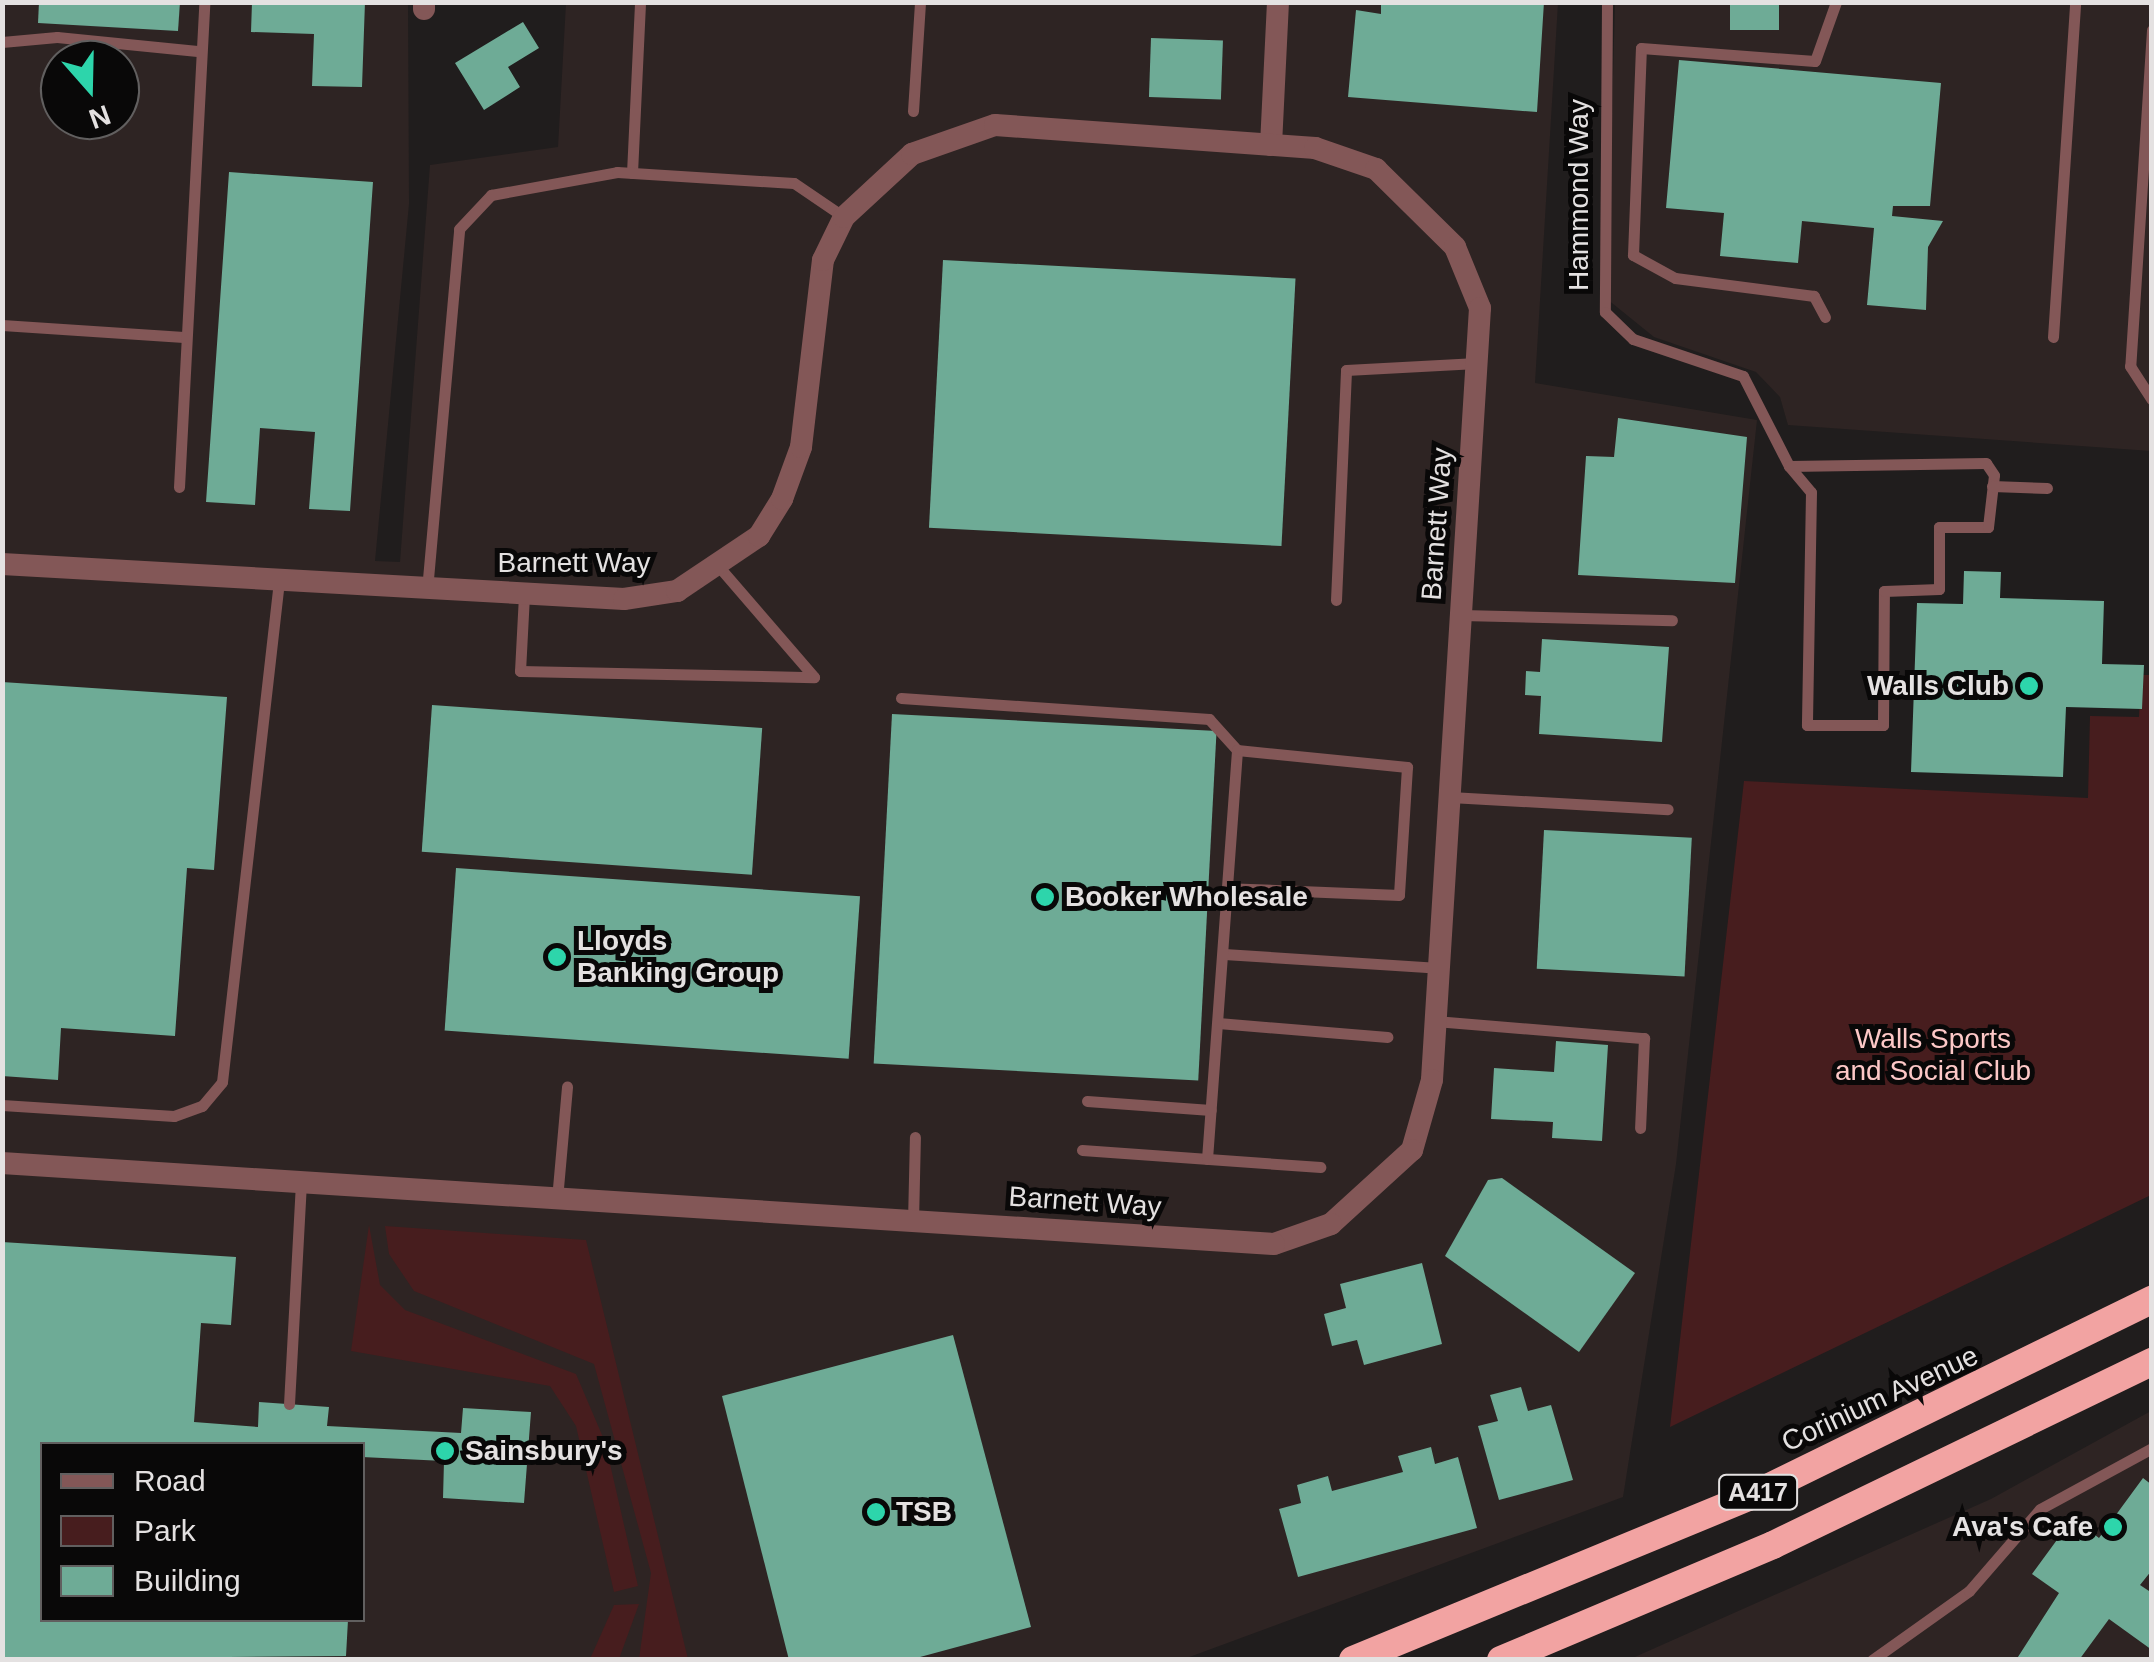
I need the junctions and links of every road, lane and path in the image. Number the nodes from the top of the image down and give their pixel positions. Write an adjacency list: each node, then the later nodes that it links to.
1 (204, 2): 10 (lane)
2 (640, 2): 13 (lane)
3 (920, 2): 11 (lane)
4 (1278, 2): 12 (street)
5 (1607, 2): 21 (lane, Hammond Way)
6 (1836, 2): 15 (lane)
7 (2075, 2): 18 (lane)
8 (2152, 30): 20 (lane)
9 (2, 42): 10 (lane)
10 (197, 50): 17 (lane)
11 (914, 111)
12 (1271, 145): 14 (street, Barnett Way); 19 (street, Barnett Way)
13 (632, 172): 14 (lane); 28 (lane)
14 (844, 217): 26 (street, Barnett Way)
15 (1826, 317)
16 (2, 325): 17 (lane)
17 (184, 336): 23 (lane)
18 (2053, 338)
19 (1477, 363): 30 (lane); 31 (street, Barnett Way)
20 (2152, 400)
21 (1790, 466): 22 (lane); 22 (lane, Hammond Way)
22 (1992, 486): 24 (lane)
23 (178, 487)
24 (2046, 488)
25 (2, 564): 27 (street, Barnett Way)
26 (720, 568): 29 (street, Barnett Way); 29 (lane)
27 (279, 582): 28 (street, Barnett Way); 45 (lane)
28 (427, 590): 29 (street, Barnett Way)
29 (524, 594)
30 (1336, 600)
31 (1461, 614): 32 (lane); 35 (street, Barnett Way)
32 (1672, 620)
33 (901, 698): 34 (lane)
34 (1237, 750): 37 (lane); 37 (lane)
35 (1450, 797): 36 (lane); 39 (street, Barnett Way)
36 (1668, 808)
37 (1228, 888): 38 (lane)
38 (1224, 954): 39 (lane); 41 (lane)
39 (1439, 968): 40 (street, Barnett Way)
40 (1435, 1021): 47 (lane); 55 (street, Barnett Way)
41 (1218, 1023): 42 (lane); 46 (lane)
42 (1388, 1038)
43 (567, 1086): 54 (lane)
44 (1087, 1100): 46 (lane)
45 (2, 1105)
46 (1211, 1110): 50 (lane)
47 (1640, 1128)
48 (915, 1137): 55 (lane)
49 (1082, 1150): 50 (lane)
50 (1207, 1159): 52 (lane)
51 (2, 1163): 53 (street, Barnett Way)
52 (1320, 1168)
53 (301, 1183): 54 (street, Barnett Way); 58 (lane)
54 (557, 1200): 55 (street, Barnett Way)
55 (913, 1222)
56 (2152, 1300): 60 (highway, Corinium Avenue / A417)
57 (2152, 1362): 61 (highway, A417)
58 (289, 1404)
59 (2152, 1448): 62 (lane)
60 (1353, 1660)
61 (1501, 1660)
62 (1872, 1660)

